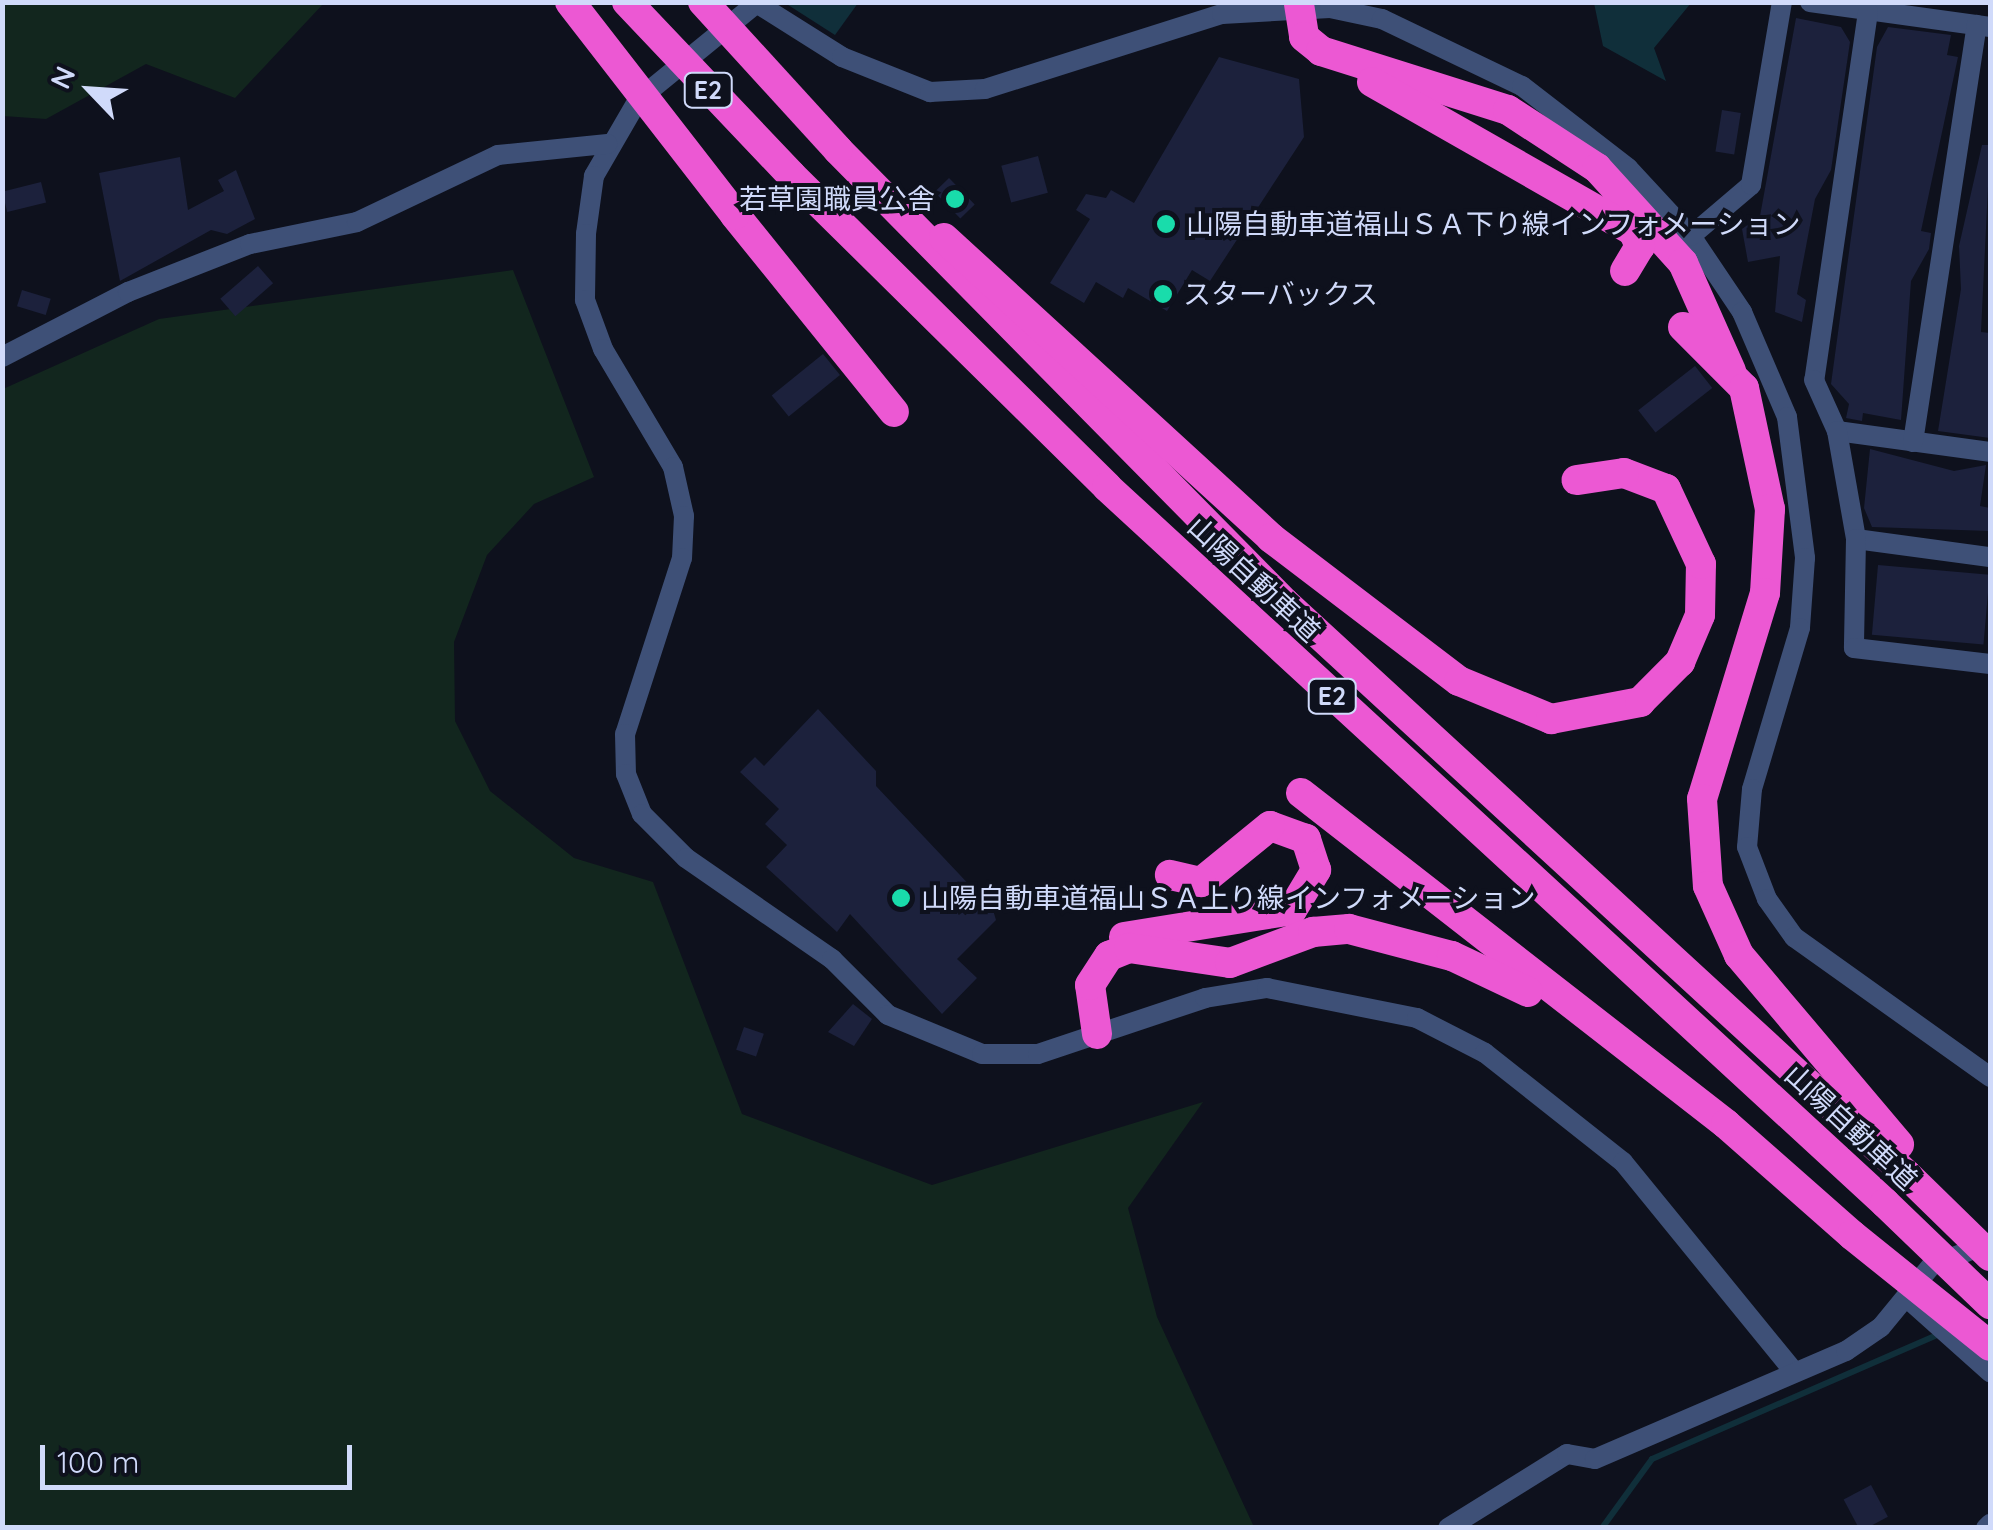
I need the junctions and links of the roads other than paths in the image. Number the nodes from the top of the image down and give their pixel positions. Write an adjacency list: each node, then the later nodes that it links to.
1 (570, 2): 17 (highway, bridge)
2 (627, 2): 34 (highway, 山陽自動車道 / E2, bridge)
3 (704, 2): 11 (highway, 山陽自動車道 / E2, bridge)
4 (1782, 2): 12 (street)
5 (1810, 2): 8 (street)
6 (758, 3): 7 (street); 10 (street)
7 (1300, 4): 12 (street); 13 (highway); 16 (highway)
8 (1868, 12): 9 (street); 18 (street)
9 (1984, 26): 19 (street)
10 (607, 144): 15 (street); 28 (street)
11 (838, 150): 21 (highway); 30 (highway, 山陽自動車道 / E2)
12 (1691, 236): 29 (street)
13 (1625, 271)
14 (1683, 327): 16 (highway)
15 (2, 357)
16 (1732, 370): 30 (highway)
17 (894, 412)
18 (1837, 432): 19 (street); 22 (street)
19 (1913, 442): 20 (street)
20 (1990, 452)
21 (1577, 480)
22 (1856, 539): 23 (street); 24 (street)
23 (1990, 556)
24 (1990, 664)
25 (1301, 793): 27 (highway)
26 (1170, 874): 28 (highway)
27 (1593, 1026): 28 (highway); 35 (highway, bridge)
28 (1097, 1034): 36 (street)
29 (1990, 1077)
30 (1913, 1170): 32 (highway, 山陽自動車道 / E2, bridge)
31 (1990, 1242): 33 (street)
32 (1990, 1256)
33 (1906, 1297): 36 (street); 37 (street)
34 (1990, 1304)
35 (1990, 1346)
36 (1792, 1368): 38 (street)
37 (1990, 1372)
38 (1448, 1528)

